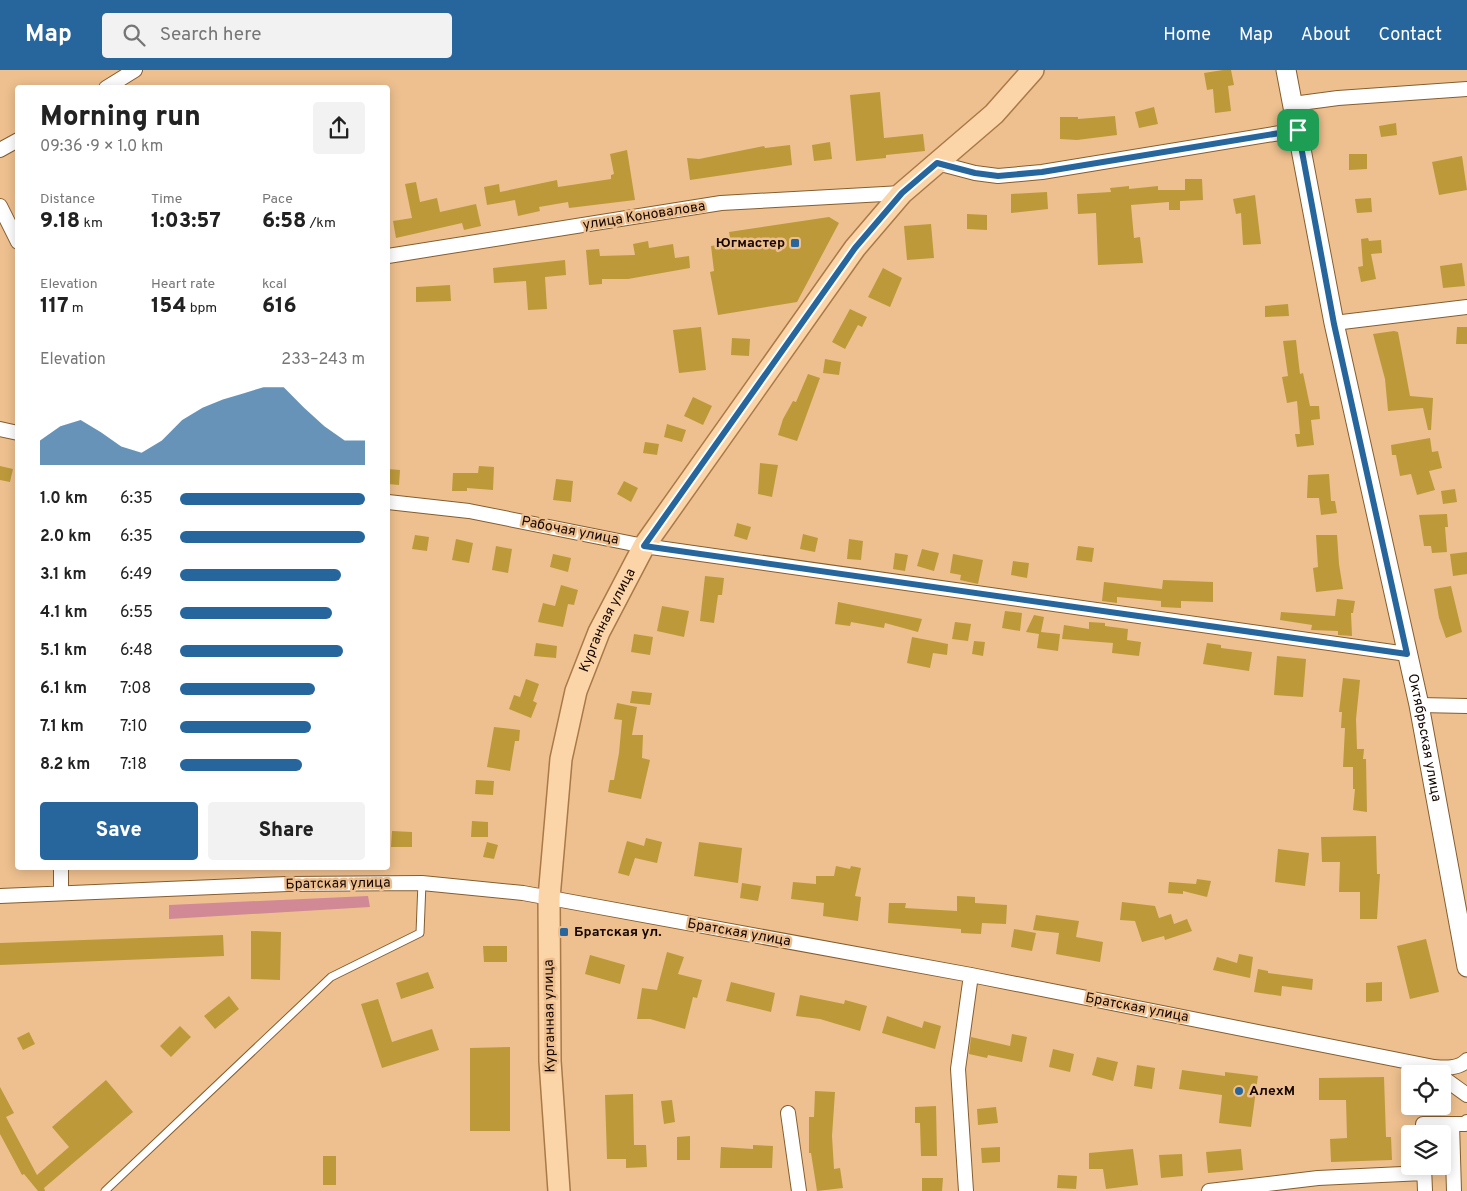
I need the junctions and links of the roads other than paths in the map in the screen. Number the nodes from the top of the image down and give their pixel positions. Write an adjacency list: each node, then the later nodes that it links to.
1 (135, 70): 4 (street)
2 (1033, 70): 10 (main road, Курганная улица)
3 (1286, 70): 6 (street, Октябрьская улица)
4 (111, 85)
5 (1467, 89): 6 (street)
6 (1293, 104): 7 (street, Октябрьская улица)
7 (1298, 130): 10 (street); 16 (street, Октябрьская улица)
8 (15, 142): 9 (street)
9 (0, 150)
10 (937, 163): 11 (main road, Курганная улица)
11 (902, 193): 14 (street, улица Коновалова); 20 (main road, Курганная улица)
12 (0, 206): 13 (street)
13 (15, 236)
14 (390, 256)
15 (1467, 307): 16 (street)
16 (1334, 324): 21 (street, Октябрьская улица)
17 (0, 429): 18 (street)
18 (15, 432)
19 (390, 502): 20 (street, Рабочая улица)
20 (644, 546): 21 (street, Рабочая улица); 28 (main road, Курганная улица)
21 (1407, 654): 22 (street, Октябрьская улица)
22 (1419, 704): 23 (street); 29 (street, Октябрьская улица)
23 (1467, 706)
24 (61, 870): 26 (street)
25 (422, 882): 26 (street, Братская улица); 28 (street, Братская улица); 41 (lane)
26 (60, 892): 27 (street, Братская улица)
27 (0, 896)
28 (549, 898): 30 (street, Братская улица); 42 (main road, Курганная улица)
29 (1467, 967)
30 (971, 975): 32 (street, Братская улица); 44 (street)
31 (1467, 1060): 32 (street, Братская улица)
32 (1418, 1064)
33 (1451, 1083): 34 (street)
34 (1467, 1095)
35 (788, 1113): 43 (street)
36 (1467, 1122): 37 (street)
37 (1452, 1124): 38 (street); 47 (street)
38 (1423, 1125)
39 (1401, 1171): 45 (street)
40 (1424, 1175): 46 (street)
41 (105, 1191)
42 (558, 1191)
43 (799, 1191)
44 (966, 1191)
45 (1209, 1191)
46 (1425, 1191)
47 (1454, 1191)

